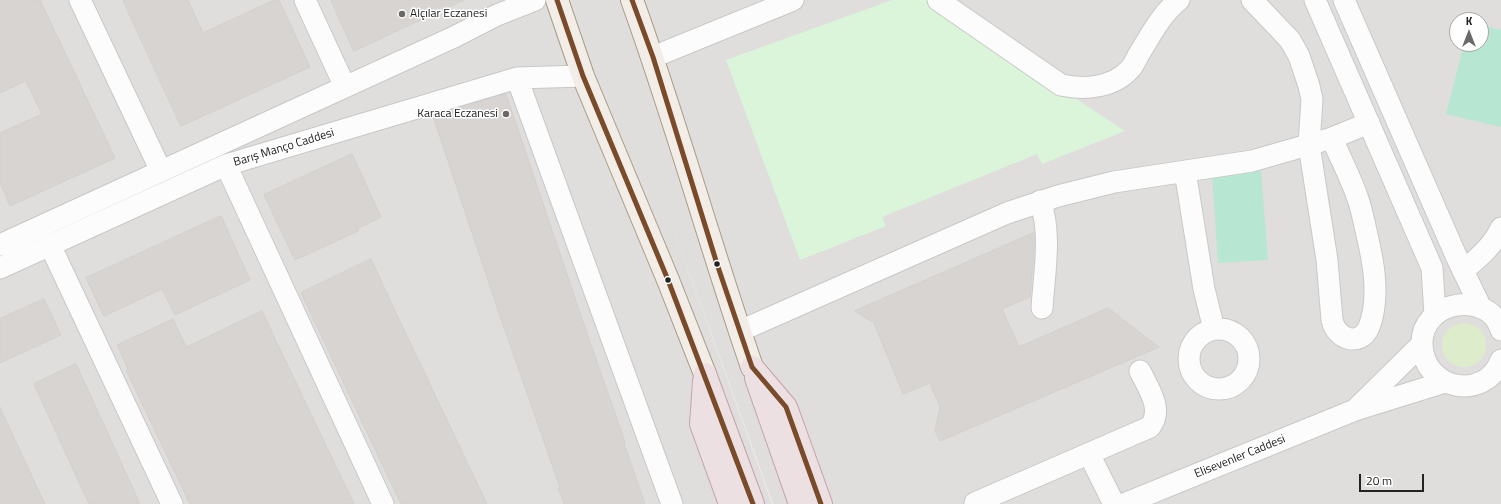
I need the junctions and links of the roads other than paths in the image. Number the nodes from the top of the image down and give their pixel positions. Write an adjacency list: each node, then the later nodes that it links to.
1 (80, 0): 21 (street)
2 (304, 0): 16 (street)
3 (535, 0): 12 (street, Barış Manço Caddesi)
4 (557, 0): 14 (main road)
5 (632, 0): 13 (main road)
6 (793, 0): 13 (street)
7 (938, 0): 8 (street)
8 (1179, 0)
9 (1252, 0): 19 (street)
10 (1315, 0): 17 (street)
11 (1344, 0): 28 (street)
12 (494, 8): 16 (street, Barış Manço Caddesi)
13 (653, 57): 34 (main road)
14 (583, 76): 15 (street, Barış Manço Caddesi); 39 (main road)
15 (517, 78): 20 (street, Barış Manço Caddesi); 48 (street)
16 (345, 87): 21 (street, Barış Manço Caddesi)
17 (1369, 123): 18 (street); 31 (street)
18 (1332, 138): 19 (street); 19 (street)
19 (1309, 145): 22 (street)
20 (226, 165): 26 (street, Barış Manço Caddesi); 47 (street)
21 (161, 171): 25 (street, Barış Manço Caddesi)
22 (1185, 171): 23 (street); 32 (street)
23 (1040, 201): 29 (street); 34 (street)
24 (1501, 228): 28 (street)
25 (0, 245)
26 (50, 245): 27 (street, Barış Manço Caddesi); 46 (street)
27 (0, 268)
28 (1463, 271): 30 (street)
29 (1042, 308)
30 (1481, 308): 31 (street); 33 (street)
31 (1435, 315): 35 (street)
32 (1214, 330)
33 (1501, 330)
34 (740, 331): 37 (main road)
35 (1422, 344): 41 (street); 42 (street)
36 (1501, 360): 40 (street)
37 (752, 367): 51 (highway); 52 (highway)
38 (1140, 371): 43 (street)
39 (704, 374): 49 (highway); 50 (highway)
40 (1493, 380): 41 (street)
41 (1445, 382): 42 (street, Elisevenler Caddesi)
42 (1355, 410): 44 (street, Elisevenler Caddesi)
43 (1089, 454): 45 (street); 53 (street)
44 (1157, 498): 54 (street, Elisevenler Caddesi)
45 (975, 503)
46 (172, 504)
47 (383, 504)
48 (672, 504)
49 (730, 504)
50 (753, 504)
51 (800, 504)
52 (821, 504)
53 (1114, 504)
54 (1124, 504)

